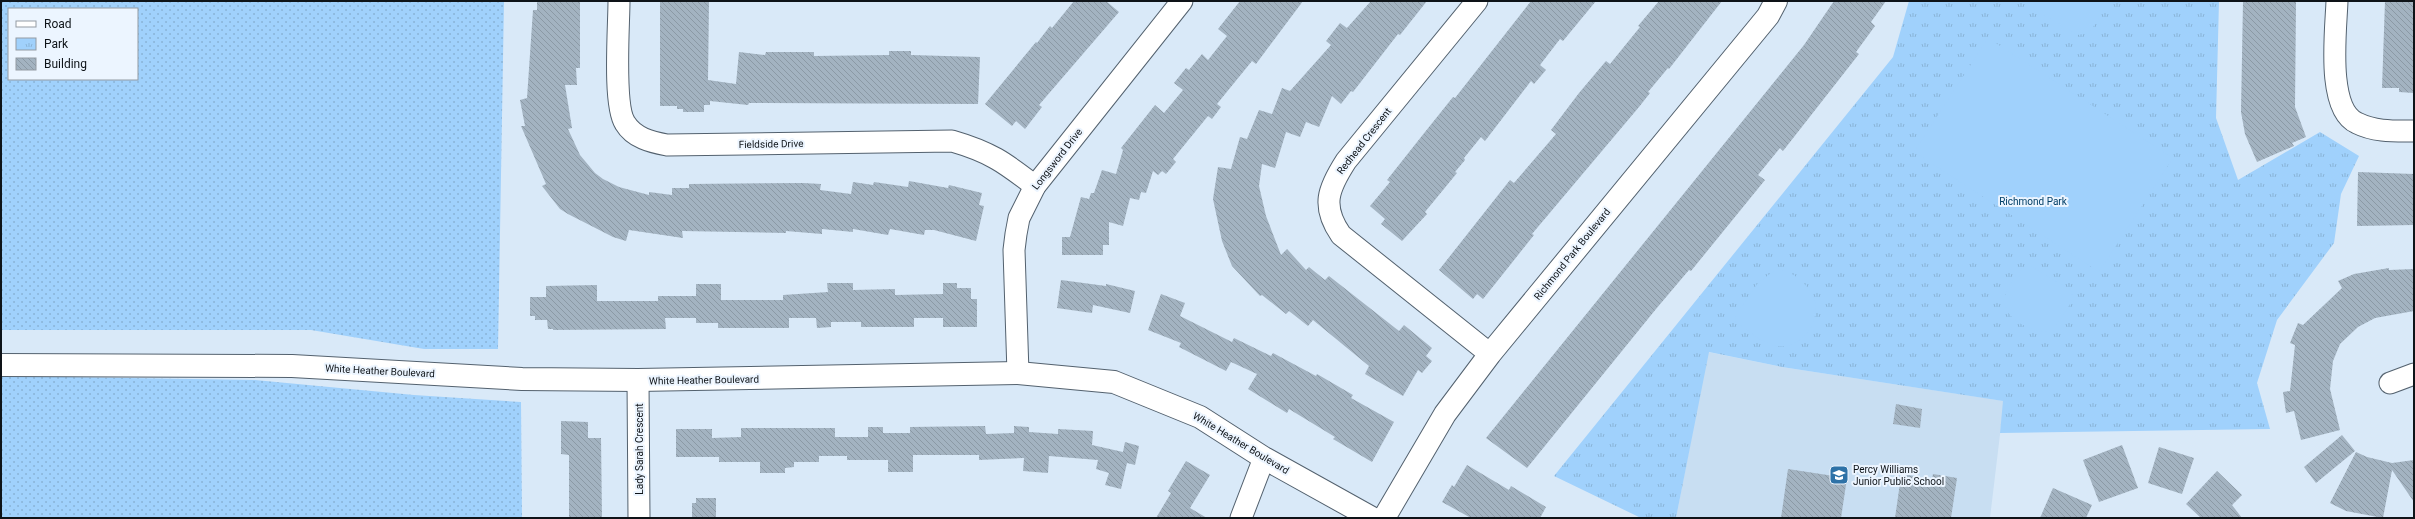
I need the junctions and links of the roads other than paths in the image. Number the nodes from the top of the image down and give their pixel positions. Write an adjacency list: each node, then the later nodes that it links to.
1 (619, 1): 7 (street, Fieldside Drive)
2 (1182, 1): 7 (street, Longsword Drive)
3 (1477, 1): 8 (street, Redhead Crescent)
4 (1776, 1): 8 (street, Richmond Park Boulevard)
5 (2337, 1): 6 (street)
6 (2414, 131)
7 (1035, 186): 10 (street, Longsword Drive)
8 (1490, 354): 18 (street, Richmond Park Boulevard)
9 (1, 365): 12 (street, White Heather Boulevard)
10 (1018, 373): 12 (street, White Heather Boulevard); 14 (street, White Heather Boulevard)
11 (2414, 374): 13 (street)
12 (638, 380): 15 (street, Lady Sarah Crescent)
13 (2390, 383)
14 (1264, 458): 16 (street); 17 (street, White Heather Boulevard)
15 (639, 518)
16 (1241, 518)
17 (1372, 518)
18 (1384, 518)

